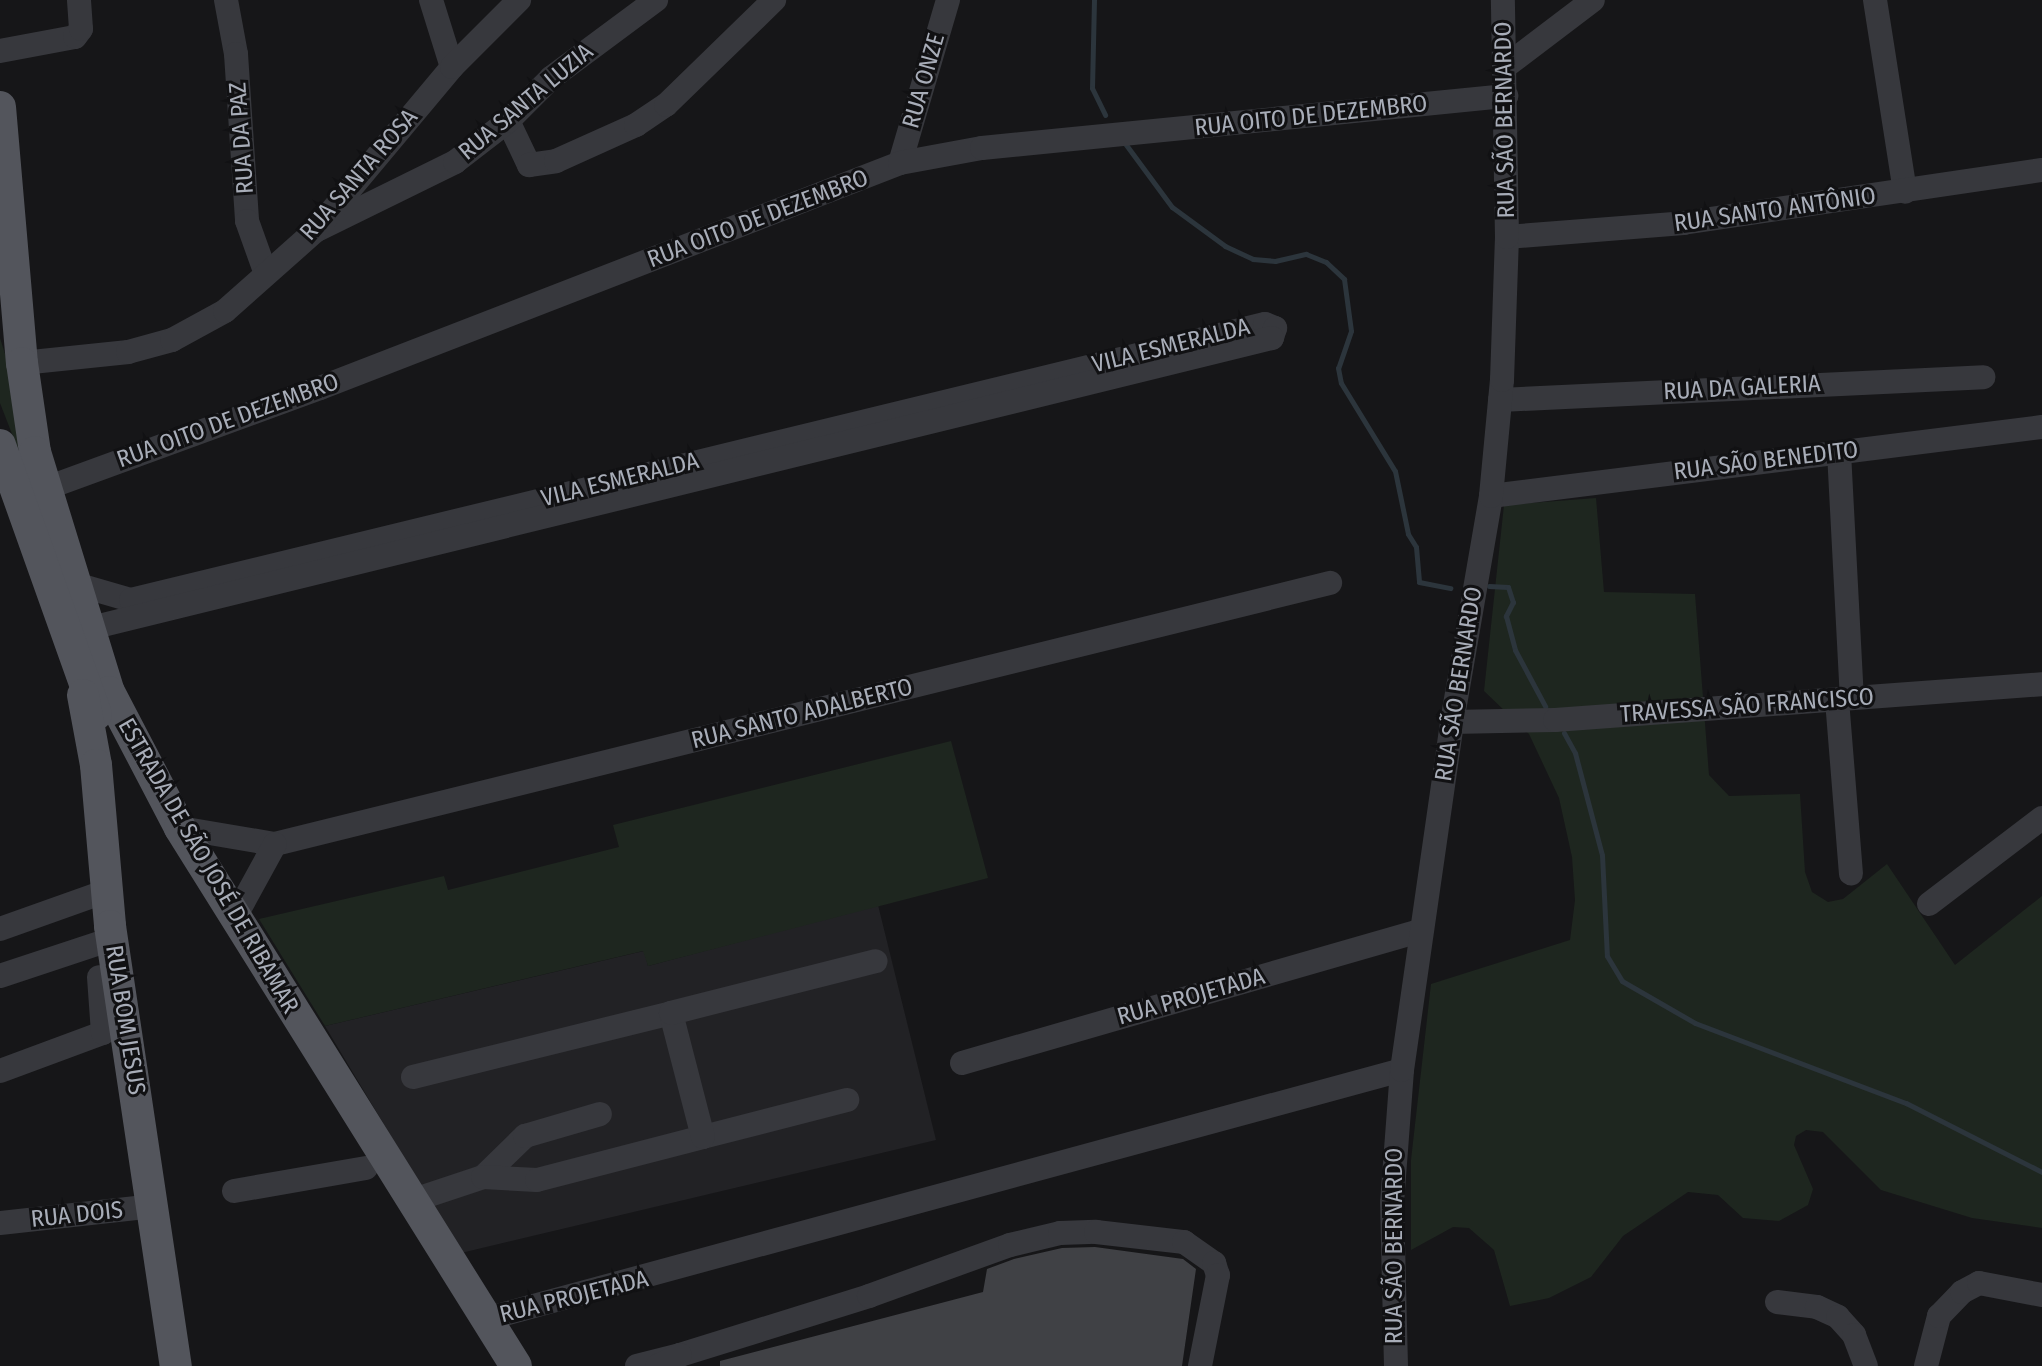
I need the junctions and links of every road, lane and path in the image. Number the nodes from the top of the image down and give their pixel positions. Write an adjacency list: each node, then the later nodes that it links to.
1 (79, 0): 11 (street)
2 (226, 0): 22 (street, RUA DA PAZ)
3 (431, 0): 13 (street)
4 (519, 0): 13 (street, RUA SANTA ROSA)
5 (656, 0): 15 (street, RUA SANTA LUZIA)
6 (774, 0): 15 (street)
7 (948, 0): 17 (street, RUA ONZE)
8 (1503, 0): 12 (street, RUA SÃO BERNARDO)
9 (1593, 0): 12 (street)
10 (1875, 0): 19 (street)
11 (0, 51)
12 (1506, 66): 14 (street, RUA SÃO BERNARDO)
13 (452, 67): 20 (street, RUA SANTA ROSA)
14 (1506, 96): 17 (street, RUA OITO DE DEZEMBRO); 21 (street, RUA SÃO BERNARDO)
15 (508, 121): 20 (street, RUA SANTA LUZIA)
16 (0, 122): 24 (main road, ESTRADA DE SÃO JOSÉ DE RIBAMAR)
17 (900, 163): 31 (street, RUA OITO DE DEZEMBRO)
18 (2042, 170): 19 (street, RUA SANTO ANTÔNIO)
19 (1905, 192): 21 (street, RUA SANTO ANTÔNIO)
20 (315, 231): 22 (street, RUA SANTA ROSA)
21 (1507, 237): 26 (street, RUA SÃO BERNARDO)
22 (267, 274): 24 (street, RUA SANTA ROSA)
23 (0, 318): 24 (main road)
24 (23, 373): 31 (main road, ESTRADA DE SÃO JOSÉ DE RIBAMAR)
25 (1983, 377): 26 (street, RUA DA GALERIA)
26 (1500, 400): 32 (street, RUA SÃO BERNARDO)
27 (2042, 427): 29 (street, RUA SÃO BENEDITO)
28 (0, 445): 37 (main road, ESTRADA DE SÃO JOSÉ DE RIBAMAR)
29 (1839, 452): 32 (street, RUA SÃO BENEDITO); 39 (street)
30 (674, 475): 30 (street, VILA ESMERALDA); 33 (street, VILA ESMERALDA)
31 (44, 489): 34 (main road, ESTRADA DE SÃO JOSÉ DE RIBAMAR)
32 (1491, 496): 40 (street, RUA SÃO BERNARDO)
33 (293, 569): 34 (street, VILA ESMERALDA); 36 (street, VILA ESMERALDA)
34 (72, 583): 36 (main road, ESTRADA DE SÃO JOSÉ DE RIBAMAR)
35 (1330, 583): 43 (street, RUA SANTO ADALBERTO)
36 (86, 629): 42 (main road, ESTRADA DE SÃO JOSÉ DE RIBAMAR)
37 (78, 673): 45 (main road, RUA BOM JESUS); 62 (main road, ESTRADA DE SÃO JOSÉ DE RIBAMAR)
38 (2042, 684): 39 (street, TRAVESSA SÃO FRANCISCO)
39 (1844, 699): 40 (street, TRAVESSA SÃO FRANCISCO); 44 (street)
40 (1452, 722): 49 (street, RUA SÃO BERNARDO)
41 (2042, 818): 46 (street)
42 (180, 828): 43 (street, RUA SANTO ADALBERTO); 47 (main road, ESTRADA DE SÃO JOSÉ DE RIBAMAR)
43 (275, 844): 47 (street)
44 (1852, 873)
45 (107, 891): 48 (street); 50 (main road, RUA BOM JESUS)
46 (1929, 904)
47 (235, 917): 65 (main road, ESTRADA DE SÃO JOSÉ DE RIBAMAR)
48 (0, 929)
49 (1420, 931): 55 (street, RUA PROJETADA); 56 (street, RUA SÃO BERNARDO)
50 (113, 939): 52 (street); 66 (main road, RUA BOM JESUS)
51 (876, 961): 54 (street)
52 (0, 976)
53 (99, 977): 57 (street)
54 (671, 1013): 58 (street); 61 (street)
55 (962, 1063)
56 (1402, 1070): 70 (street, RUA PROJETADA); 78 (street, RUA SÃO BERNARDO)
57 (0, 1071)
58 (413, 1077)
59 (847, 1100): 61 (street)
60 (600, 1114): 63 (street)
61 (703, 1137): 63 (street)
62 (366, 1168): 64 (street); 73 (main road, ESTRADA DE SÃO JOSÉ DE RIBAMAR)
63 (483, 1177): 65 (street)
64 (234, 1191)
65 (411, 1201): 70 (main road, ESTRADA DE SÃO JOSÉ DE RIBAMAR)
66 (154, 1206): 67 (street, RUA DOIS); 72 (main road, RUA BOM JESUS)
67 (0, 1223)
68 (2042, 1295): 80 (street)
69 (1777, 1302): 79 (street)
70 (486, 1319): 74 (main road, ESTRADA DE SÃO JOSÉ DE RIBAMAR)
71 (680, 1355): 75 (street); 76 (street); 77 (street)
72 (176, 1366)
73 (491, 1366)
74 (516, 1366)
75 (637, 1366)
76 (657, 1366)
77 (1200, 1366)
78 (1396, 1366)
79 (1866, 1366)
80 (1926, 1366)

